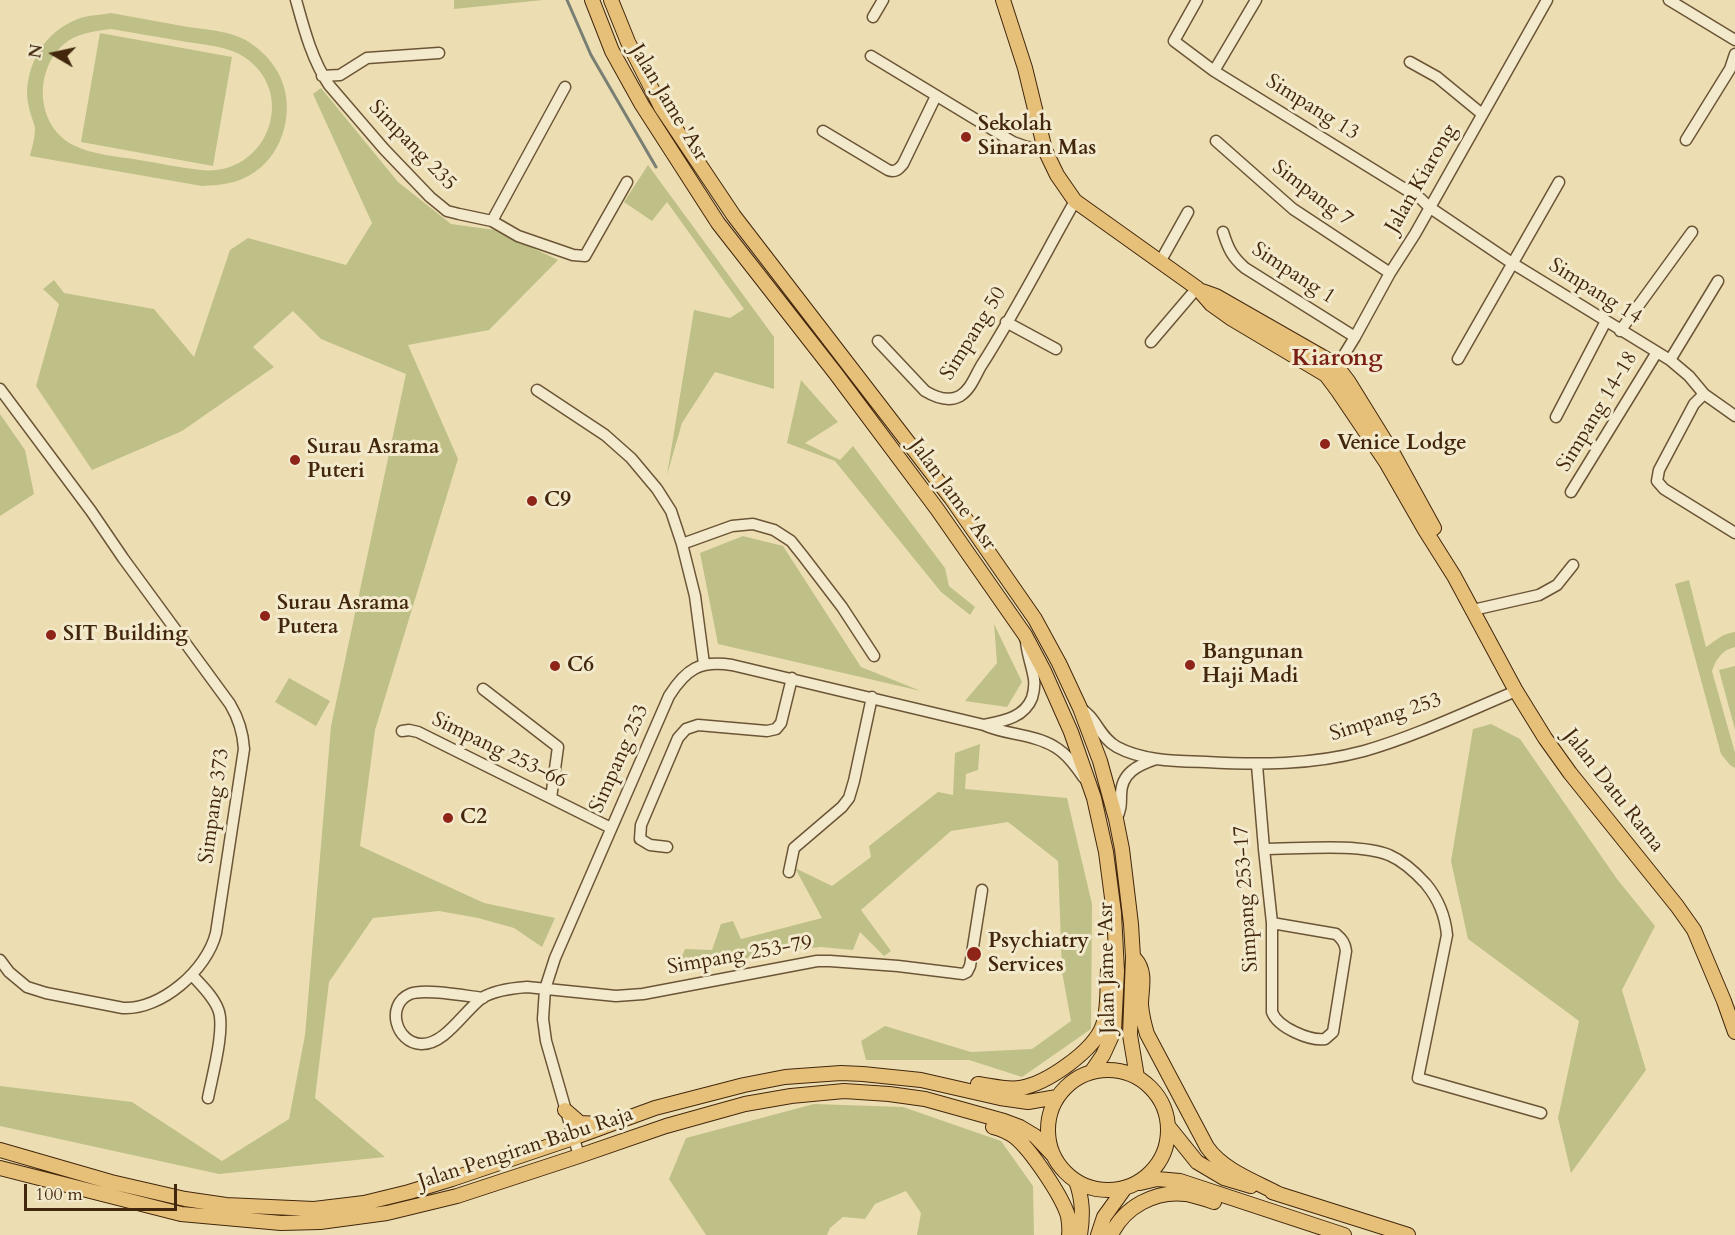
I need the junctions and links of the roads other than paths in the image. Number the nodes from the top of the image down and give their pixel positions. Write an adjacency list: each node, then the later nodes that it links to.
1 (296, 0): 17 (street, Simpang 235)
2 (592, 0): 61 (main road, Jalan Jame 'Asr)
3 (611, 0): 68 (main road, Jalan Jame 'Asr)
4 (883, 0): 10 (street)
5 (1003, 0): 24 (main road, Jalan Datu Ratna)
6 (1197, 0): 16 (street, Simpang 13)
7 (1256, 0): 16 (street)
8 (1547, 0): 20 (street, Jalan Kiarong)
9 (1669, 0): 11 (street)
10 (873, 17)
11 (1735, 40)
12 (439, 53): 17 (street)
13 (1735, 54): 22 (street)
14 (871, 56): 19 (street)
15 (1410, 62): 20 (street)
16 (1214, 71): 28 (street, Simpang 13)
17 (322, 76): 30 (street, Simpang 235)
18 (565, 87): 30 (street)
19 (936, 96): 21 (street); 24 (street)
20 (1482, 114): 28 (street, Jalan Kiarong)
21 (823, 131)
22 (1686, 140)
23 (1215, 141): 35 (street, Simpang 7)
24 (1045, 150): 27 (main road, Jalan Datu Ratna)
25 (627, 182): 30 (street, Simpang 235)
26 (1559, 182): 34 (street)
27 (1075, 201): 33 (main road, Jalan Datu Ratna); 39 (street, Simpang 50)
28 (1429, 207): 34 (street, Simpang 14); 35 (street, Jalan Kiarong)
29 (1188, 212): 33 (street)
30 (492, 221)
31 (1223, 232): 41 (street, Simpang 1)
32 (1692, 232): 40 (street)
33 (1160, 262): 37 (main road, Jalan Datu Ratna)
34 (1512, 263): 38 (street, Simpang 14); 46 (street)
35 (1390, 273): 41 (street, Jalan Kiarong)
36 (1718, 281): 47 (street)
37 (1198, 289): 43 (street); 48 (main road, Jalan Datu Ratna); 49 (main road, Jalan Datu Ratna)
38 (1606, 321): 40 (street, Simpang 14); 54 (street)
39 (1006, 322): 42 (street, Simpang 50); 44 (street)
40 (1620, 331): 45 (street, Simpang 14)
41 (1355, 337): 48 (street, Jalan Kiarong)
42 (878, 341)
43 (1151, 342)
44 (1056, 349)
45 (1657, 352): 47 (street, Simpang 14); 55 (street, Simpang 14-18)
46 (1458, 359)
47 (1670, 360): 52 (street, Simpang 14)
48 (1335, 364): 49 (street, Jalan Kiarong); 59 (main road, Jalan Datu Ratna)
49 (1326, 375): 59 (main road, Jalan Datu Ratna)
50 (0, 389): 85 (street, Simpang 373)
51 (537, 390): 57 (street)
52 (1704, 394): 53 (street, Simpang 14); 56 (street)
53 (1735, 416)
54 (1556, 417)
55 (1571, 492)
56 (1735, 533)
57 (682, 544): 62 (street); 63 (street)
58 (1573, 565): 60 (street)
59 (1454, 576): 60 (main road, Jalan Datu Ratna)
60 (1473, 610): 66 (main road, Jalan Datu Ratna)
61 (1025, 635): 69 (street); 73 (main road, Jalan Jame 'Asr)
62 (874, 656)
63 (704, 664): 64 (street); 76 (street, Simpang 253)
64 (792, 678): 67 (street); 77 (street)
65 (483, 689): 74 (street)
66 (1516, 691): 72 (street, Simpang 253); 88 (main road, Jalan Datu Ratna)
67 (872, 697): 69 (street); 79 (street)
68 (1080, 708): 71 (street, Simpang 253); 75 (main road, Jalan Jame 'Asr)
69 (984, 725): 73 (street)
70 (402, 731): 74 (street, Simpang 253-66)
71 (1156, 759): 72 (street, Simpang 253); 75 (street)
72 (1257, 765): 78 (street, Simpang 253-17)
73 (1088, 783): 82 (main road, Jalan Jame 'Asr)
74 (551, 798): 76 (street, Simpang 253-66)
75 (1116, 819): 83 (main road, Jalan Jame 'Asr)
76 (611, 828): 86 (street, Simpang 253)
77 (667, 847)
78 (1264, 849): 81 (street, Simpang 253-17); 96 (street)
79 (789, 872)
80 (982, 890): 86 (street, Simpang 253-79)
81 (1272, 923): 81 (street, Simpang 253-17)
82 (1116, 941): 89 (main road, Jalan Jame 'Asr); 91 (main road)
83 (1133, 957): 90 (main road, Jalan Jame 'Asr); 106 (main road)
84 (0, 960): 85 (street, Simpang 373)
85 (192, 975): 93 (street)
86 (545, 989): 87 (street); 95 (street, Simpang 253)
87 (483, 998): 87 (street)
88 (1735, 1032)
89 (1092, 1071): 90 (main road); 92 (main road)
90 (1137, 1077): 98 (main road)
91 (921, 1080): 92 (main road, Jalan Pengiran Babu Raja); 97 (main road, Jalan Pengiran Babu Raja)
92 (1057, 1097): 101 (main road)
93 (208, 1098)
94 (925, 1100): 101 (main road, Jalan Pengiran Babu Raja); 102 (main road, Jalan Pengiran Babu Raja); 108 (main road)
95 (565, 1110): 97 (main road); 99 (street, Simpang 253)
96 (1541, 1113)
97 (613, 1124): 99 (main road, Jalan Pengiran Babu Raja)
98 (1168, 1126): 105 (main road); 106 (main road)
99 (573, 1138): 100 (main road, Jalan Pengiran Babu Raja); 102 (street, Simpang 253)
100 (0, 1150)
101 (1053, 1155): 104 (main road)
102 (579, 1156): 103 (main road, Jalan Pengiran Babu Raja)
103 (0, 1168)
104 (1076, 1181): 105 (main road); 109 (main road)
105 (1130, 1186): 107 (main road); 110 (main road)
106 (1279, 1194): 113 (main road)
107 (1272, 1212): 111 (main road); 112 (main road)
108 (1069, 1235)
109 (1080, 1235)
110 (1098, 1235)
111 (1111, 1235)
112 (1344, 1235)
113 (1408, 1235)

